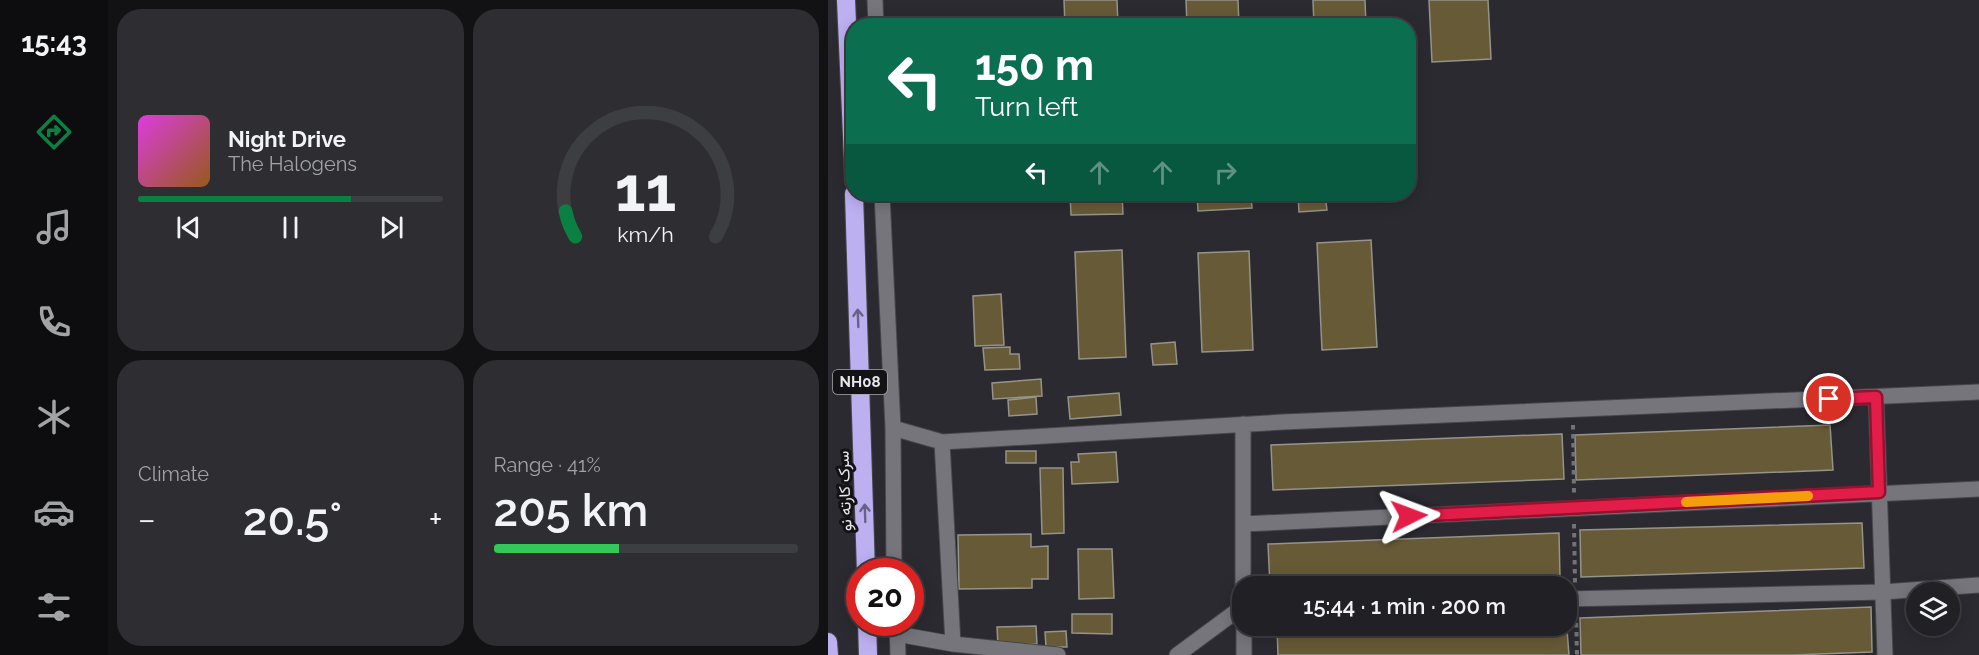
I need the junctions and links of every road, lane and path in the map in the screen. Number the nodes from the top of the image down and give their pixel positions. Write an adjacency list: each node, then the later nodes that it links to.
1 (846, 0): 3 (highway)
2 (875, 0): 4 (street)
3 (847, 18)
4 (876, 18)
5 (854, 201): 17 (highway, سرک کارته نو / NH08, one-way to 5)
6 (882, 201): 11 (street)
7 (1979, 392): 8 (street)
8 (1876, 397): 9 (street); 14 (street)
9 (1573, 409): 10 (street); 15 (path)
10 (1243, 424): 12 (street); 16 (street)
11 (893, 428): 12 (street); 18 (street)
12 (942, 442): 31 (street)
13 (1979, 489): 14 (street)
14 (1879, 492): 15 (street); 22 (street)
15 (1574, 507): 16 (street); 20 (path)
16 (1244, 524): 19 (street)
17 (866, 558)
18 (894, 558)
19 (1243, 576)
20 (1571, 576)
21 (1979, 585): 22 (street)
22 (1883, 592): 23 (street); 39 (street)
23 (1577, 599)
24 (1232, 614): 36 (street)
25 (867, 636): 33 (highway)
26 (897, 636): 34 (street)
27 (924, 636): 31 (street)
28 (1244, 636): 37 (street)
29 (1575, 636): 38 (path)
30 (828, 642): 32 (highway)
31 (953, 644): 35 (street)
32 (829, 655)
33 (866, 655)
34 (898, 655)
35 (1058, 655)
36 (1177, 655)
37 (1244, 655)
38 (1578, 655)
39 (1885, 655)

